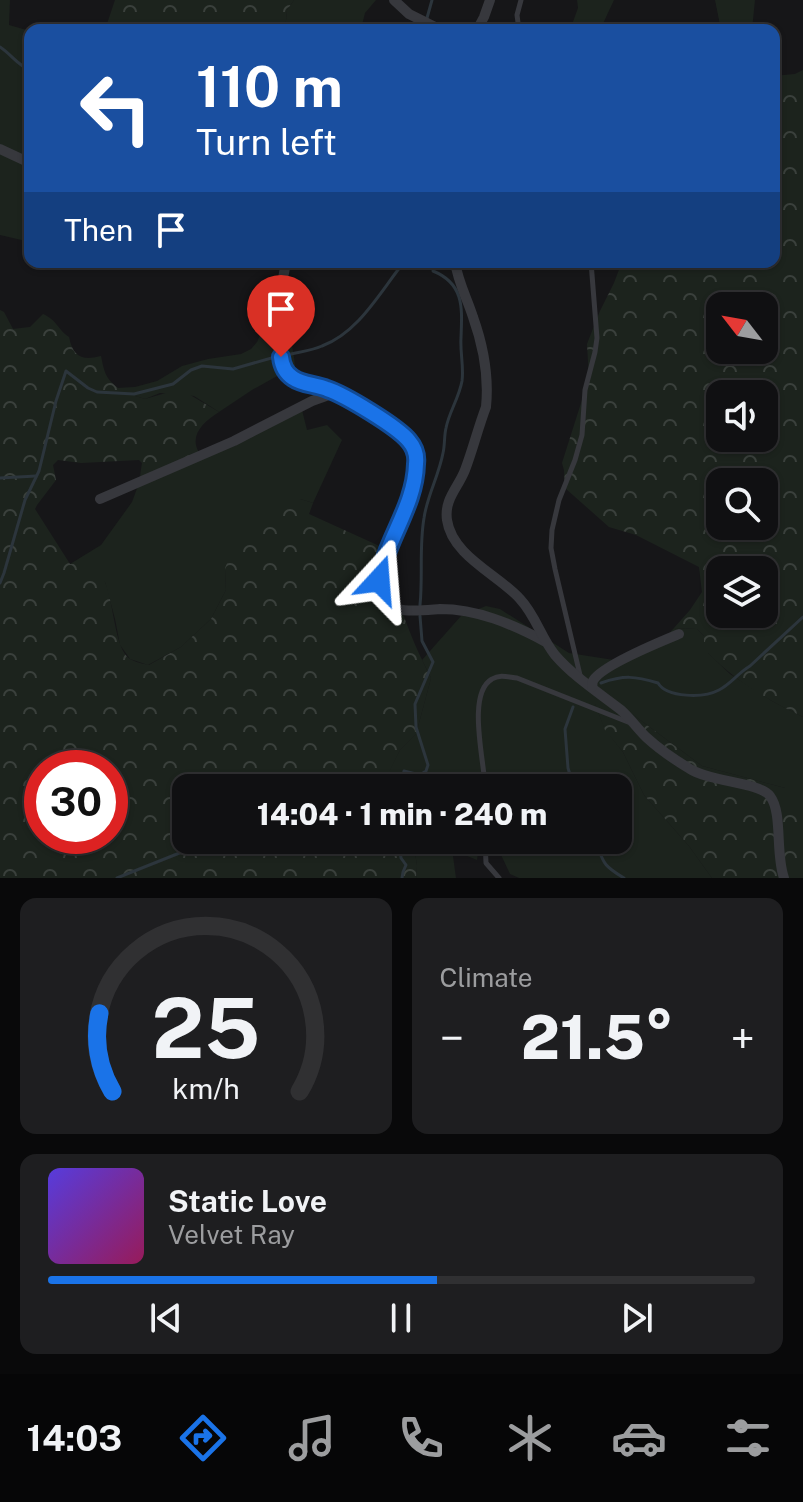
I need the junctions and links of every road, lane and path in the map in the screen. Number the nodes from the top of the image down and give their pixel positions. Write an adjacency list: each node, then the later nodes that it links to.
1 (394, 0): 4 (street)
2 (490, 0): 5 (street)
3 (521, 0): 6 (lane)
4 (429, 24)
5 (480, 24)
6 (518, 24)
7 (0, 149): 8 (street)
8 (24, 160)
9 (285, 268): 12 (street)
10 (456, 268): 15 (street)
11 (591, 268): 16 (lane)
12 (337, 392): 13 (street); 15 (street)
13 (100, 499)
14 (679, 634): 17 (street)
15 (546, 642): 16 (street)
16 (580, 677): 17 (street)
17 (592, 687): 18 (street)
18 (635, 725): 19 (lane); 22 (street)
19 (484, 774)
20 (486, 854): 21 (lane)
21 (499, 878)
22 (784, 878)

